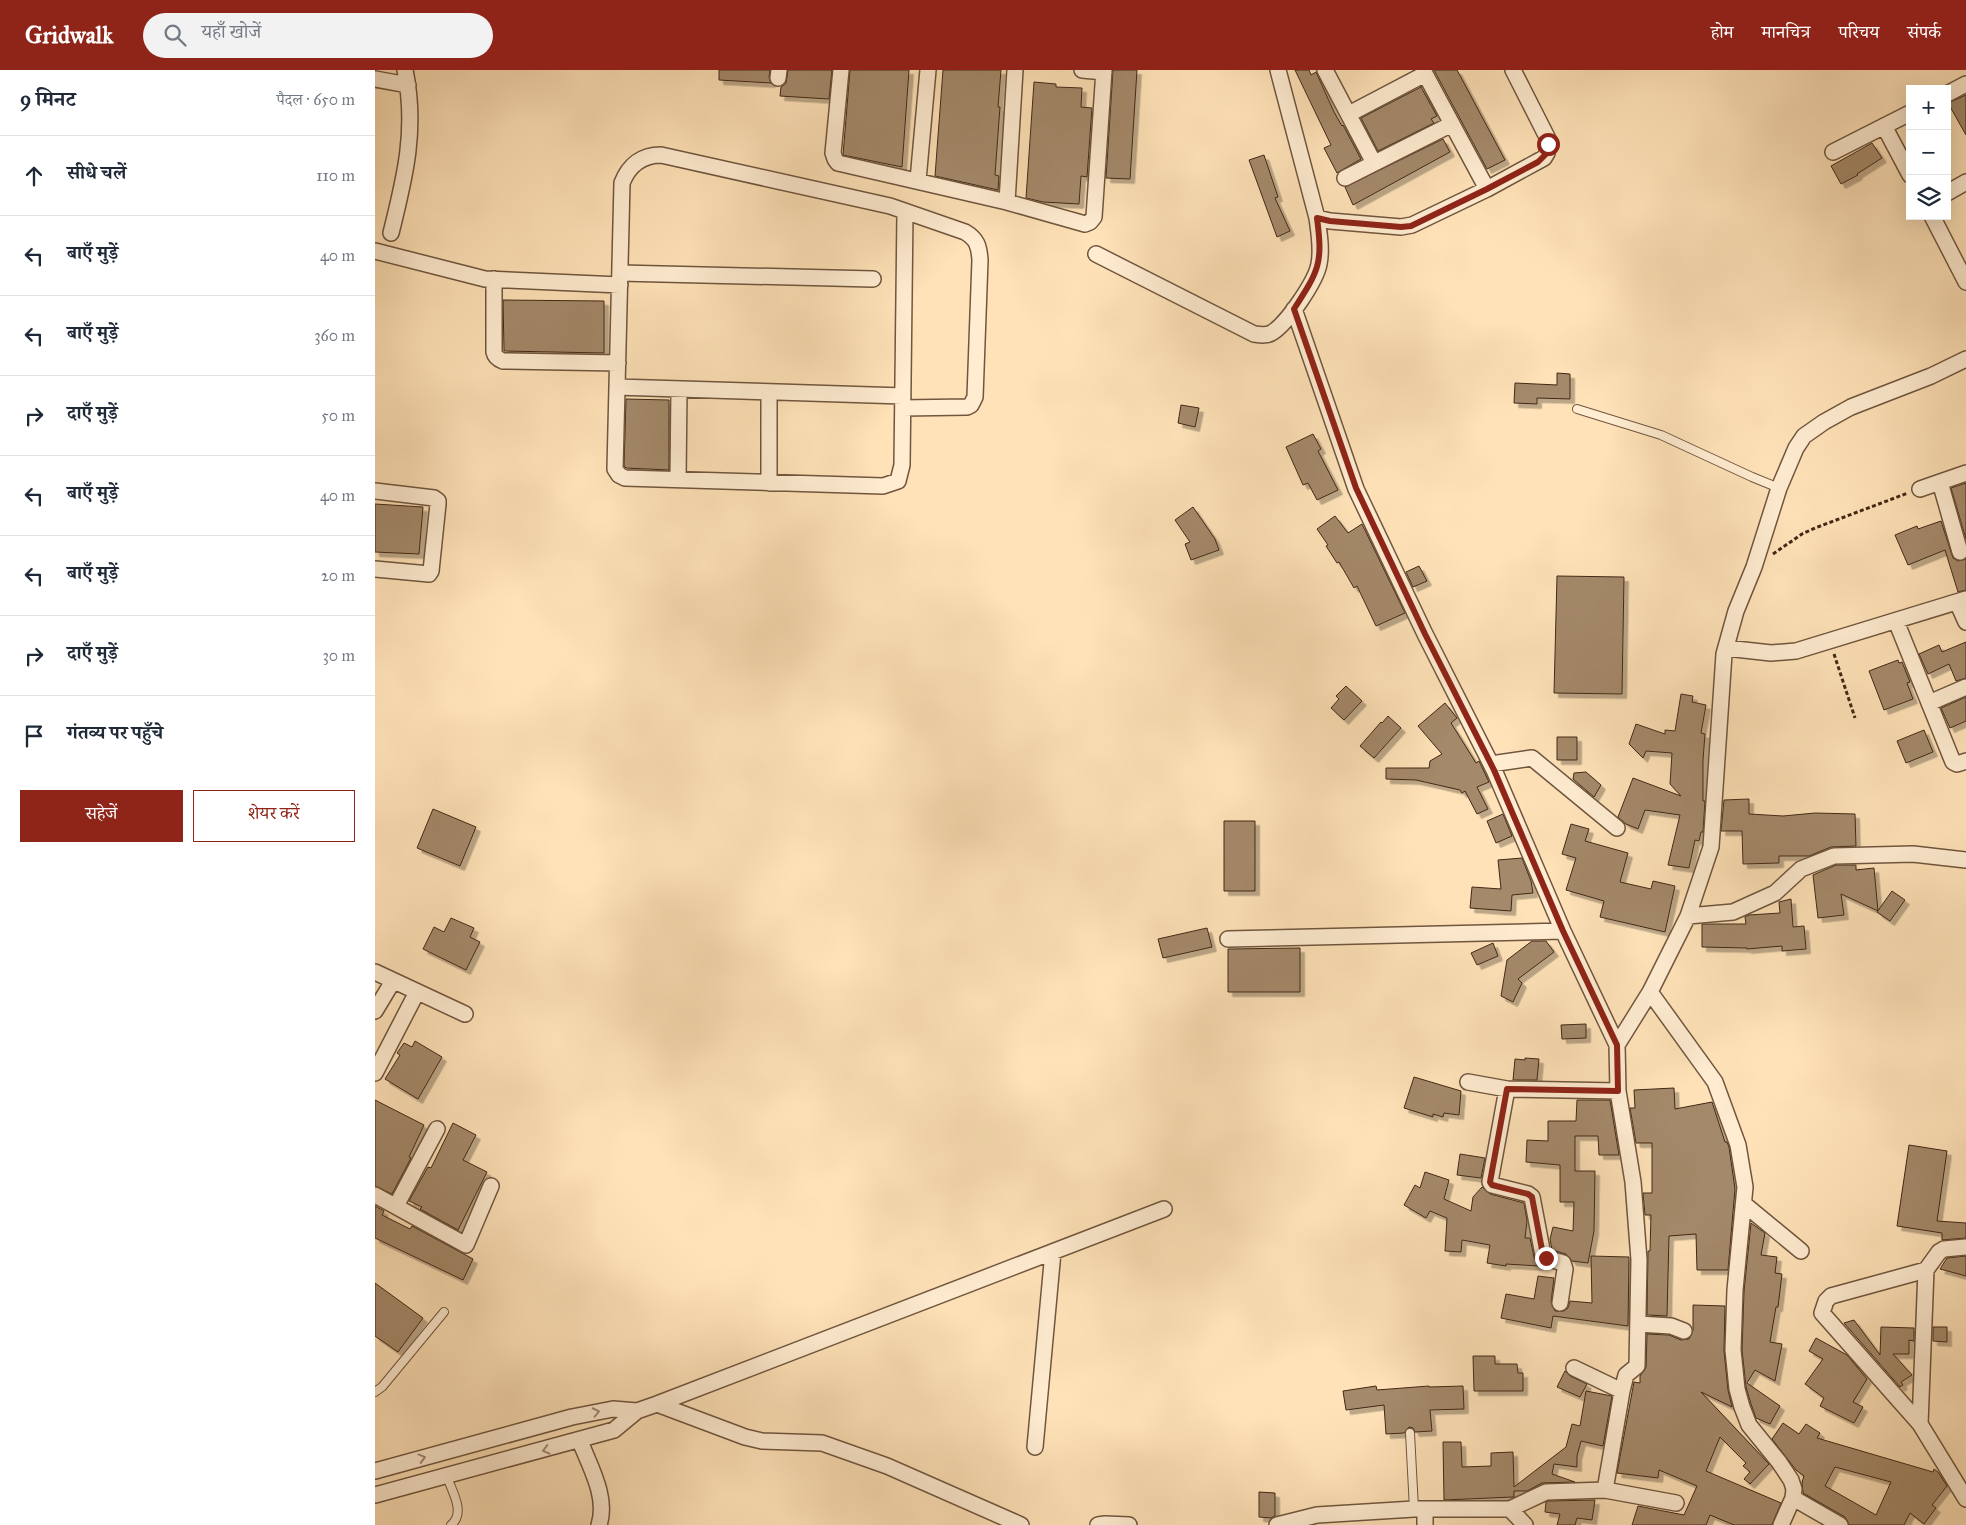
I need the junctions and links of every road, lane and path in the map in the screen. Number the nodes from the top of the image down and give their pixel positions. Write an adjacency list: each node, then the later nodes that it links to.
1 (405, 70): 13 (street)
2 (841, 70): 23 (street)
3 (928, 70): 23 (street)
4 (1015, 70): 27 (street)
5 (1082, 70): 9 (street)
6 (1278, 70): 29 (street)
7 (1325, 70): 15 (street)
8 (1513, 70): 25 (street)
9 (1104, 71): 27 (street)
10 (1424, 72): 15 (street); 17 (street)
11 (375, 79): 13 (street)
12 (1966, 84): 14 (street)
13 (408, 85): 31 (street)
14 (1951, 92)
15 (1349, 114): 20 (street)
16 (1906, 115): 18 (street)
17 (1452, 124): 20 (street); 25 (street)
18 (1884, 126): 19 (street); 21 (street)
19 (1833, 152)
20 (1375, 163): 22 (street)
21 (1906, 167)
22 (1345, 178)
23 (918, 180): 27 (street)
24 (1966, 182): 26 (street)
25 (1487, 189): 29 (street)
26 (1951, 191)
27 (1007, 202)
28 (905, 212): 36 (street); 45 (street); 45 (street)
29 (1317, 218): 39 (street)
30 (1934, 220): 34 (street)
31 (391, 233)
32 (375, 251): 35 (street)
33 (1096, 254): 39 (street)
34 (1962, 261): 38 (street)
35 (494, 279): 36 (street); 41 (street)
36 (620, 279): 37 (street); 41 (street)
37 (873, 279)
38 (1966, 282)
39 (1297, 304): 66 (street)
40 (1966, 359): 51 (street)
41 (618, 363): 42 (street)
42 (617, 387): 43 (street); 48 (street)
43 (679, 389): 44 (street); 48 (street)
44 (769, 392): 45 (street); 50 (street)
45 (903, 402): 50 (street)
46 (1577, 409): 51 (lane)
47 (1966, 473): 49 (street)
48 (678, 480): 50 (street)
49 (1939, 482): 52 (street); 54 (street)
50 (769, 483)
51 (1779, 488): 55 (street)
52 (1920, 489): 55 (path)
53 (375, 491): 56 (street)
54 (1960, 552)
55 (1754, 567): 61 (street)
56 (375, 569)
57 (1961, 601): 58 (street); 59 (street)
58 (1895, 621): 60 (street); 63 (street)
59 (1966, 622)
60 (1830, 642): 61 (street); 64 (path)
61 (1726, 648): 69 (street)
62 (1966, 687): 63 (street)
63 (1929, 703): 65 (street)
64 (1855, 718)
65 (1966, 761)
66 (1491, 764): 67 (street); 70 (street)
67 (1617, 828)
68 (1966, 860): 69 (street)
69 (1688, 916): 75 (street)
70 (1563, 931): 71 (street); 78 (street)
71 (1227, 939)
72 (375, 972): 73 (street)
73 (393, 981): 74 (street); 76 (street)
74 (417, 992): 77 (street); 79 (street)
75 (1650, 992): 78 (street); 86 (street)
76 (375, 1011)
77 (465, 1014)
78 (1617, 1045): 82 (street)
79 (375, 1073)
80 (1468, 1082): 81 (street)
81 (1507, 1089): 82 (street); 93 (street)
82 (1618, 1091): 95 (street)
83 (437, 1129): 87 (street)
84 (491, 1186): 87 (street)
85 (375, 1195): 87 (street)
86 (1745, 1204): 90 (street); 111 (street)
87 (396, 1206)
88 (1164, 1209): 91 (street)
89 (1966, 1247): 92 (street)
90 (1801, 1251)
91 (1053, 1252): 101 (street); 106 (street)
92 (1926, 1270): 103 (street); 103 (street)
93 (1560, 1303)
94 (444, 1312): 98 (lane)
95 (1638, 1324): 96 (street); 99 (street)
96 (1684, 1331)
97 (1574, 1368): 99 (street)
98 (379, 1385): 100 (lane)
99 (1621, 1391): 109 (street)
100 (375, 1392)
101 (657, 1404): 102 (street); 119 (street)
102 (637, 1411): 105 (street); 107 (street, one-way to 102)
103 (1920, 1424): 112 (street)
104 (1410, 1432): 115 (lane)
105 (580, 1441): 108 (street, one-way to 108); 118 (street)
106 (1035, 1447)
107 (375, 1471)
108 (447, 1476): 110 (street); 117 (lane)
109 (1605, 1490): 113 (street); 114 (street)
110 (375, 1495)
111 (1793, 1498): 125 (street); 126 (street)
112 (1966, 1499)
113 (1676, 1503)
114 (1510, 1508): 115 (street); 124 (street)
115 (1419, 1509): 116 (street); 123 (street)
116 (1316, 1520): 122 (street)
117 (451, 1525)
118 (599, 1525)
119 (1021, 1525)
120 (1098, 1525): 121 (street)
121 (1129, 1525)
122 (1277, 1525)
123 (1425, 1525)
124 (1525, 1525)
125 (1781, 1525)
126 (1840, 1525)

